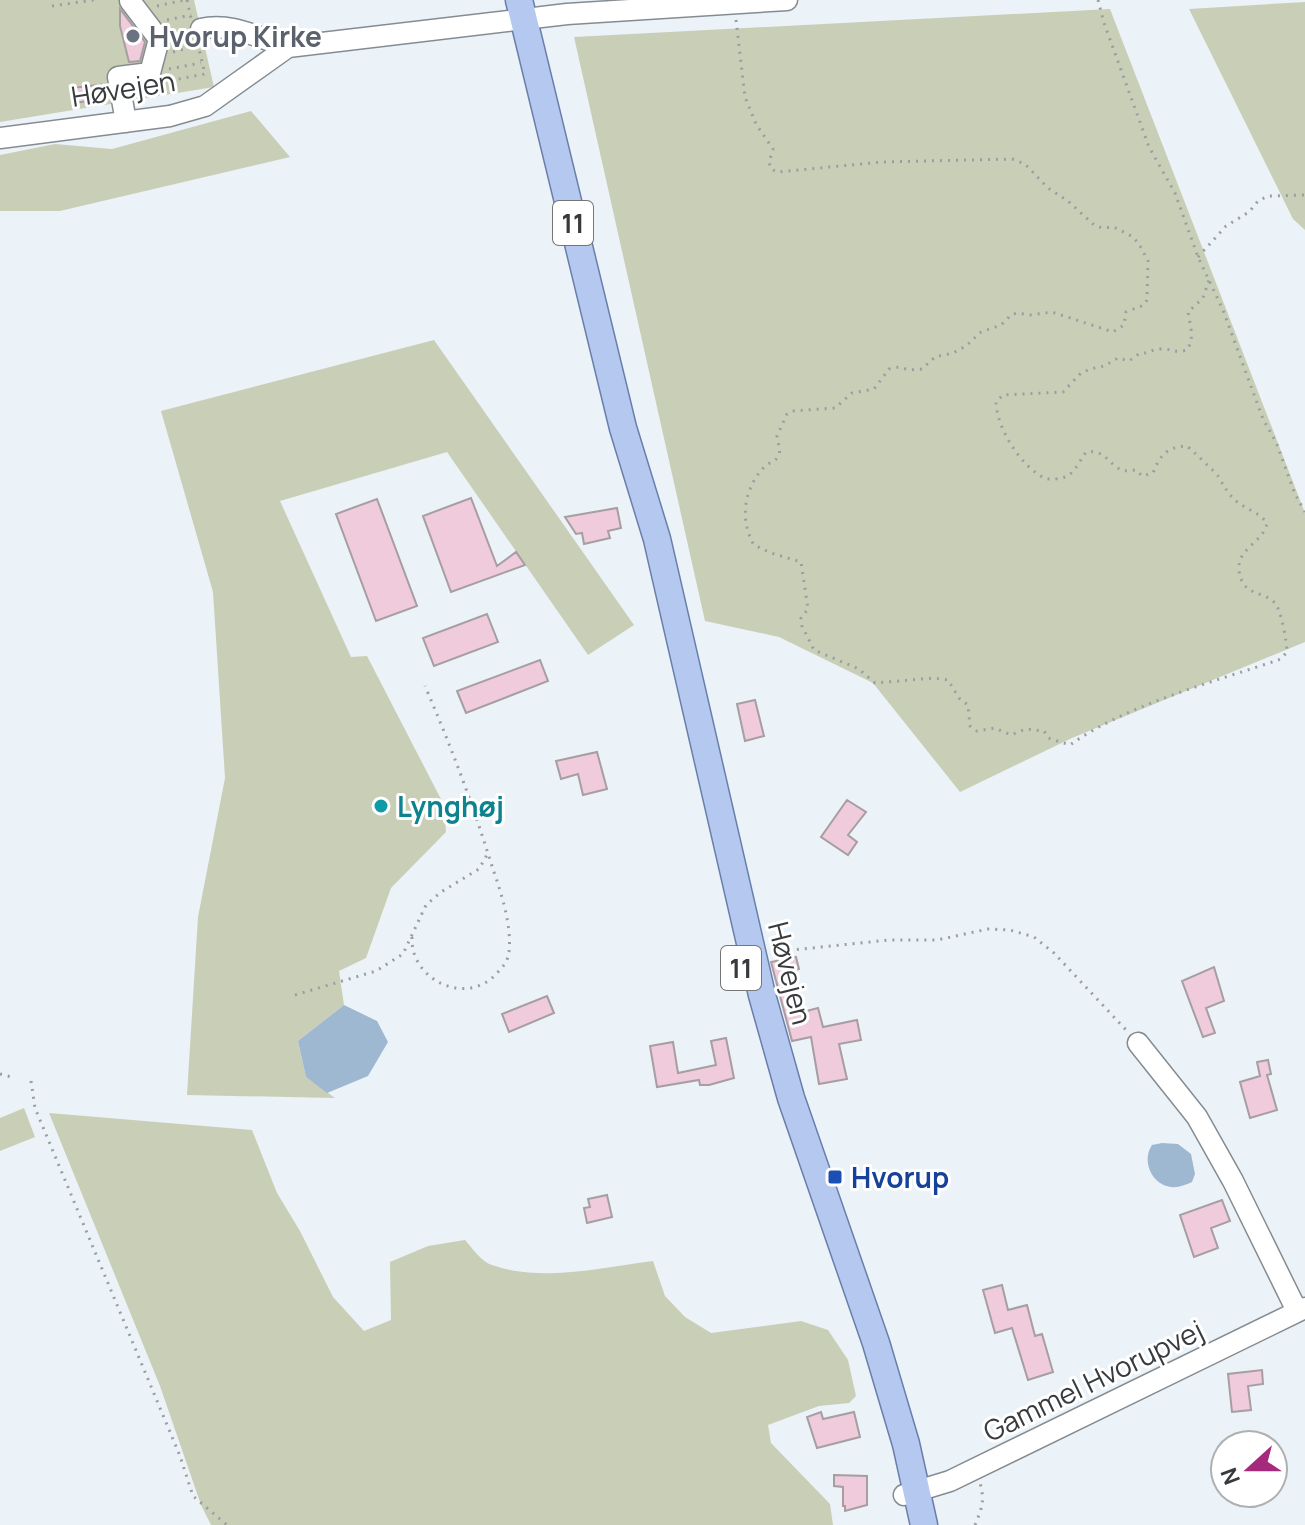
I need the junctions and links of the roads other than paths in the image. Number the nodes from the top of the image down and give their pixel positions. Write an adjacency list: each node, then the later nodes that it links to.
1 (787, 0): 2 (street)
2 (522, 9): 5 (street, Høvejen); 8 (main road, Høvejen / 11)
3 (139, 12): 6 (street)
4 (196, 30): 5 (street)
5 (288, 47): 6 (street, Høvejen)
6 (126, 122): 7 (street, Høvejen)
7 (0, 138)
8 (623, 428): 11 (main road, Høvejen / 11); 11 (main road, Høvejen / 11)
9 (1138, 1043): 10 (street)
10 (1301, 1310): 11 (street, Gammel Hvorupvej)
11 (910, 1494): 12 (main road, Høvejen / 11); 13 (main road, Høvejen / 11)
12 (910, 1525)
13 (924, 1525)

